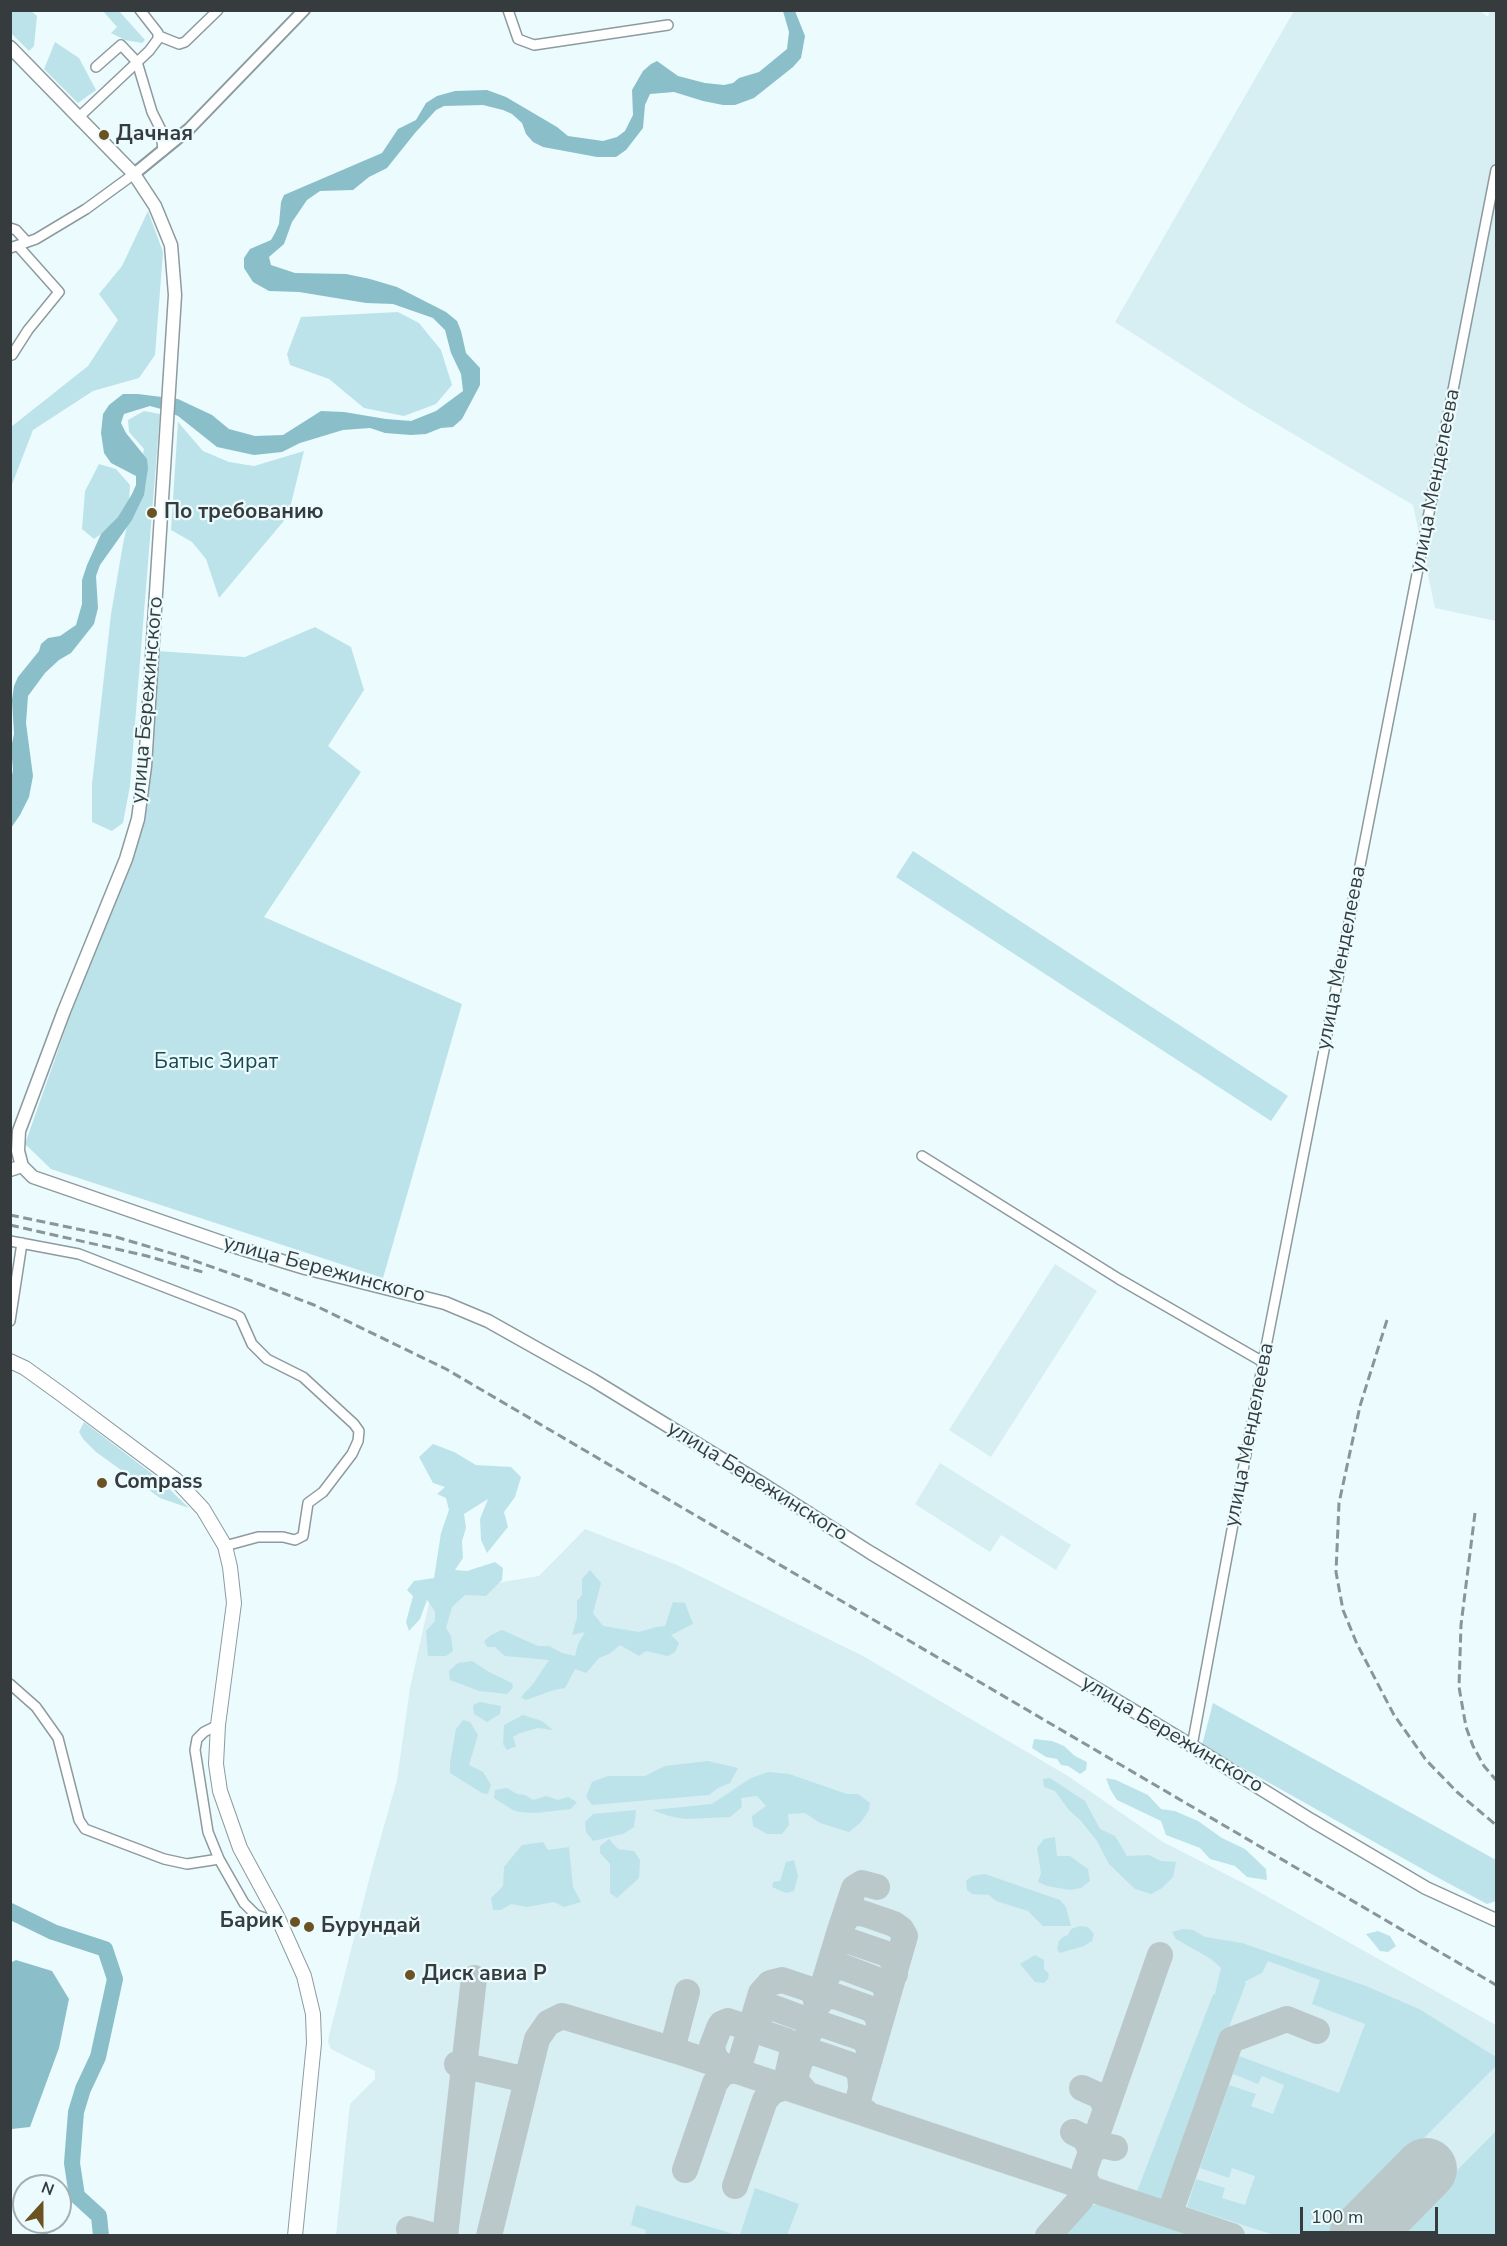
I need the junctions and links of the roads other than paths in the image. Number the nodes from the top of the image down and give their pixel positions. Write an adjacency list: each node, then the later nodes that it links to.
1 (140, 10): 6 (street)
2 (218, 10): 6 (street)
3 (304, 10): 11 (street)
4 (508, 10): 5 (street)
5 (668, 25)
6 (159, 36): 8 (street)
7 (10, 47): 10 (main road, улица Бережинского)
8 (136, 62): 9 (street); 10 (street); 11 (street)
9 (96, 66)
10 (79, 117): 13 (main road, улица Бережинского)
11 (162, 151): 13 (street)
12 (1497, 170): 23 (street, улица Менделеева)
13 (134, 174): 15 (street); 18 (main road, улица Бережинского)
14 (10, 228): 15 (street)
15 (18, 245): 16 (street)
16 (12, 355)
17 (922, 1156): 23 (street)
18 (16, 1168): 27 (main road, улица Бережинского)
19 (10, 1241): 20 (street)
20 (22, 1243): 21 (street); 24 (street)
21 (10, 1321)
22 (10, 1361): 24 (main road)
23 (1263, 1362): 27 (street, улица Менделеева)
24 (225, 1546): 26 (main road)
25 (10, 1684): 28 (street)
26 (218, 1725): 28 (street); 29 (main road)
27 (1192, 1746): 30 (main road, улица Бережинского)
28 (219, 1859): 29 (street)
29 (278, 1918): 31 (main road)
30 (1497, 1920)
31 (296, 2235)

